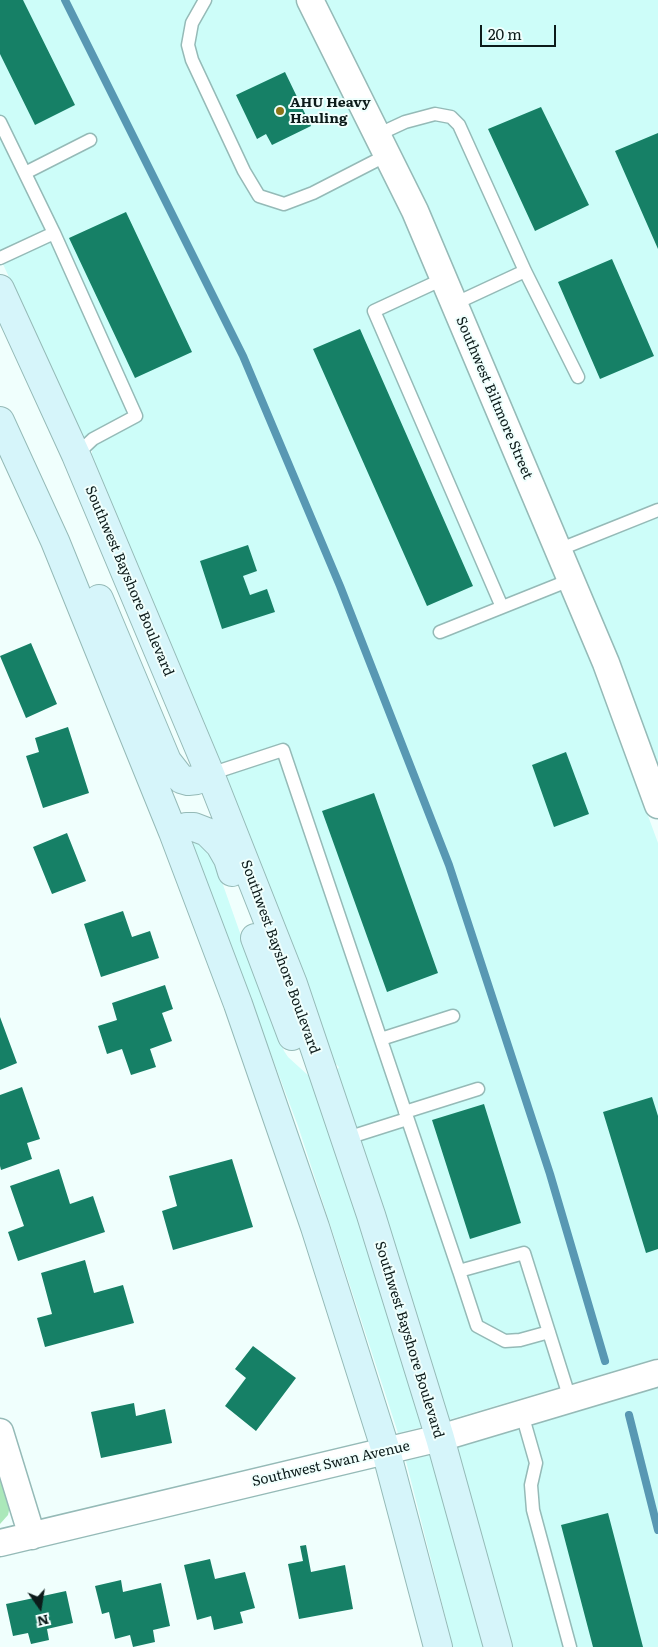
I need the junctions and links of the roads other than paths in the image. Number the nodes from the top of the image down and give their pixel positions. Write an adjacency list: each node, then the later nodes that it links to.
1 (205, 0): 5 (lane)
2 (310, 0): 5 (street, Southwest Biltmore Street)
3 (0, 122): 6 (lane)
4 (90, 140): 6 (lane)
5 (382, 145): 9 (lane); 10 (street, Southwest Biltmore Street)
6 (25, 173): 7 (lane)
7 (54, 233): 8 (lane); 16 (lane)
8 (0, 258)
9 (525, 271): 12 (lane); 14 (lane)
10 (443, 278): 12 (street, Southwest Biltmore Street); 21 (lane)
11 (0, 289): 16 (main road, Southwest Bayshore Boulevard)
12 (454, 304): 18 (street, Southwest Biltmore Street)
13 (0, 330): 16 (main road)
14 (578, 377)
15 (0, 421): 19 (main road)
16 (76, 455): 23 (main road, Southwest Bayshore Boulevard)
17 (658, 510): 18 (lane)
18 (558, 550): 20 (street, Southwest Biltmore Street)
19 (61, 555): 23 (main road); 25 (main road)
20 (570, 580): 21 (lane); 24 (street, Southwest Biltmore Street)
21 (502, 607): 22 (lane)
22 (440, 632)
23 (210, 774): 27 (lane); 28 (main road, Southwest Bayshore Boulevard)
24 (658, 805)
25 (174, 832): 28 (main road); 39 (main road)
26 (453, 1016): 27 (lane)
27 (381, 1039): 30 (lane)
28 (321, 1069): 31 (main road, Southwest Bayshore Boulevard)
29 (478, 1090): 30 (lane)
30 (406, 1115): 31 (lane); 32 (lane)
31 (344, 1139): 38 (main road, Southwest Bayshore Boulevard)
32 (459, 1271): 33 (lane); 33 (lane)
33 (549, 1332): 35 (lane)
34 (658, 1373): 35 (street, Southwest Swan Avenue)
35 (570, 1400): 36 (street, Southwest Swan Avenue)
36 (522, 1414): 38 (street, Southwest Swan Avenue); 44 (lane)
37 (0, 1432): 40 (street)
38 (440, 1438): 39 (street, Southwest Swan Avenue); 43 (main road, Southwest Bayshore Boulevard)
39 (386, 1451): 40 (street, Southwest Swan Avenue); 42 (main road)
40 (32, 1536): 41 (street, Southwest Swan Avenue)
41 (0, 1543)
42 (438, 1647)
43 (498, 1647)
44 (570, 1647)

